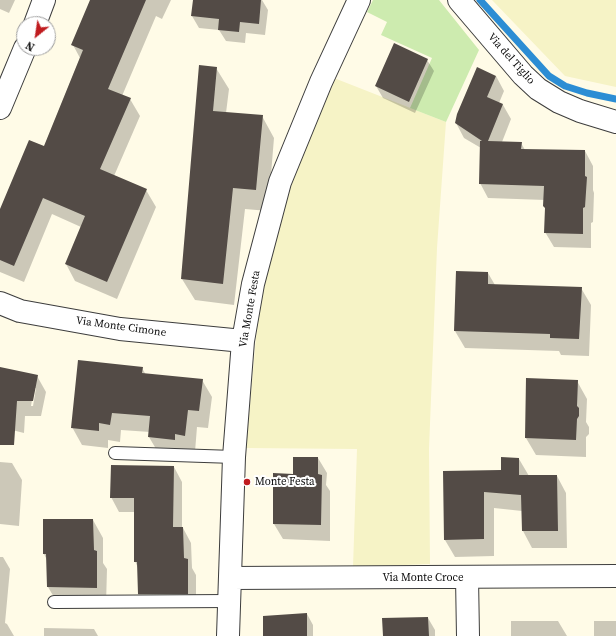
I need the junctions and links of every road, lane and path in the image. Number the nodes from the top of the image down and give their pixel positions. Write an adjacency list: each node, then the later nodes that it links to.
1 (44, 0): 4 (street)
2 (359, 0): 9 (street, Via Monte Festa)
3 (459, 0): 7 (street, Via del Tiglio)
4 (37, 16)
5 (22, 56): 6 (street)
6 (0, 108)
7 (616, 122)
8 (0, 303): 9 (street, Via Monte Cimone)
9 (243, 341): 11 (street, Via Monte Festa)
10 (115, 453): 11 (lane)
11 (234, 457): 14 (street, Via Monte Festa)
12 (616, 576): 13 (street, Via Monte Croce)
13 (467, 577): 14 (street, Via Monte Croce); 18 (street)
14 (230, 578): 15 (street, Via Monte Festa)
15 (229, 601): 16 (lane); 17 (street, Via Monte Festa)
16 (54, 602)
17 (228, 636)
18 (468, 636)

